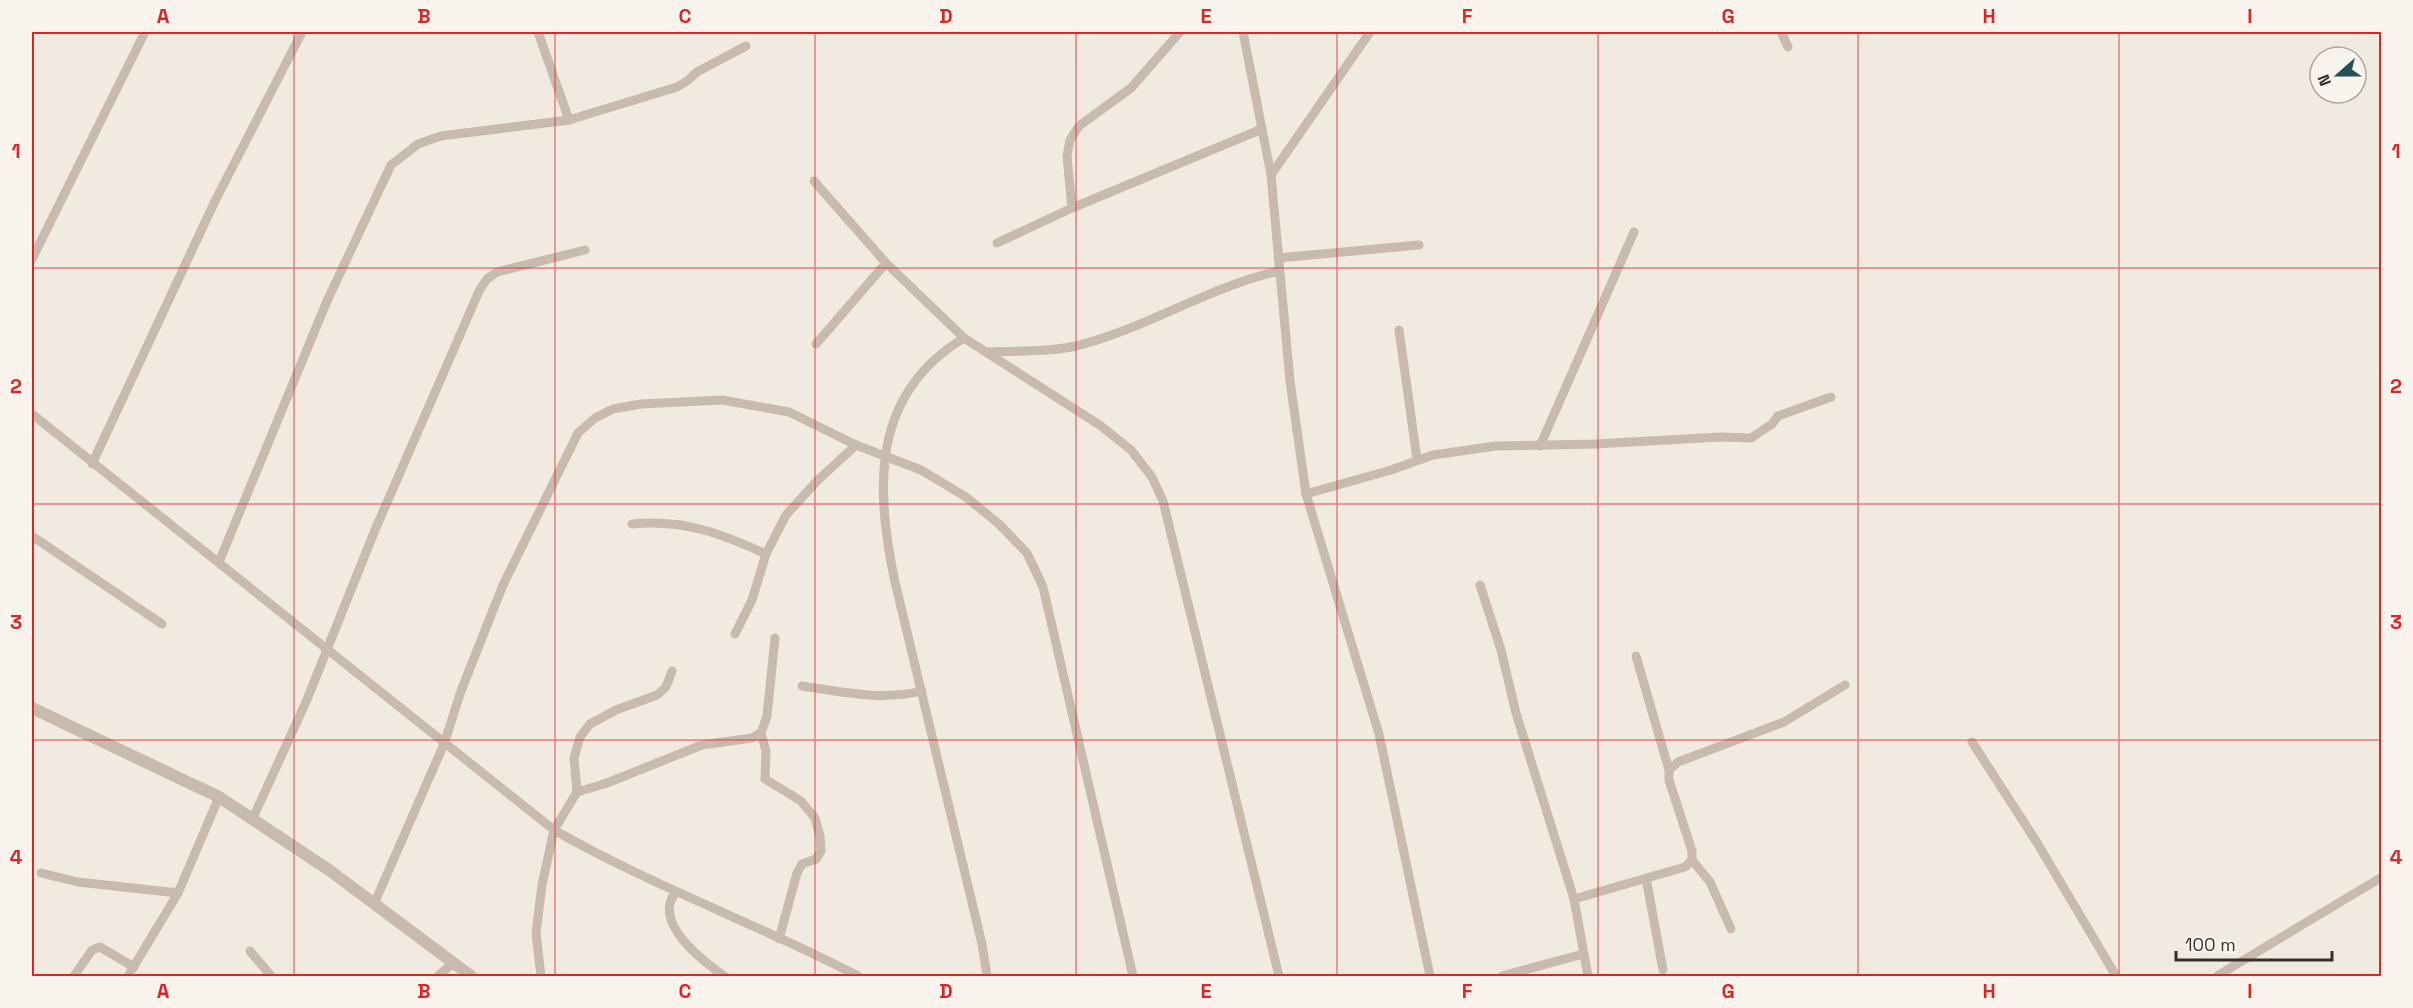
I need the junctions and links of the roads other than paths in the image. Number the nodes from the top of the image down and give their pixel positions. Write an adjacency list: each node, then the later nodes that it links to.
1 (145, 32): 20 (street)
2 (302, 32): 33 (street)
3 (538, 32): 10 (street)
4 (1180, 32): 14 (street)
5 (1243, 32): 11 (street)
6 (1370, 32): 12 (street)
7 (1781, 32): 9 (street)
8 (746, 46): 10 (street)
9 (1788, 47)
10 (569, 120): 38 (street)
11 (1262, 129): 12 (street); 14 (street)
12 (1271, 175): 19 (street)
13 (814, 181): 21 (street)
14 (1072, 208): 16 (street)
15 (1634, 232): 30 (street)
16 (997, 243)
17 (1419, 245): 19 (street)
18 (585, 250): 43 (street)
19 (1278, 258): 22 (street)
20 (32, 260)
21 (886, 263): 24 (street); 25 (street)
22 (1279, 271): 26 (street); 34 (street)
23 (1399, 330): 32 (street)
24 (964, 338): 26 (street); 31 (street)
25 (816, 344)
26 (988, 352): 83 (street)
27 (1831, 397): 30 (street)
28 (32, 414): 33 (street)
29 (856, 445): 31 (street); 37 (street); 52 (street)
30 (1540, 446): 32 (street)
31 (884, 455): 48 (street); 82 (street)
32 (1417, 459): 34 (street)
33 (92, 464): 38 (street)
34 (1306, 494): 84 (street)
35 (632, 524): 37 (street)
36 (32, 536): 40 (street)
37 (766, 554): 41 (street)
38 (219, 562): 43 (street)
39 (1480, 585): 64 (street)
40 (162, 624)
41 (735, 634)
42 (776, 638): 50 (street)
43 (328, 650): 52 (street); 56 (street)
44 (1636, 656): 53 (street)
45 (672, 671): 54 (street)
46 (1845, 685): 53 (street)
47 (802, 686): 48 (street)
48 (922, 691): 81 (street)
49 (32, 708): 55 (street)
50 (761, 733): 54 (street); 67 (street)
51 (1972, 742): 87 (street)
52 (444, 744): 57 (street); 65 (street)
53 (1669, 770): 58 (street)
54 (577, 792): 57 (street)
55 (219, 797): 56 (street); 63 (street)
56 (252, 820): 65 (street)
57 (554, 830): 62 (street); 78 (street)
58 (1692, 860): 61 (street); 66 (street)
59 (41, 873): 63 (street)
60 (2382, 877): 88 (street)
61 (1646, 878): 64 (street); 72 (street)
62 (676, 892): 67 (street); 79 (street)
63 (178, 893): 71 (street)
64 (1574, 898): 69 (street)
65 (375, 904): 70 (street)
66 (1731, 929)
67 (779, 939): 80 (street)
68 (250, 951): 75 (street)
69 (1583, 954): 85 (street); 86 (street)
70 (453, 963): 76 (street); 77 (street)
71 (134, 967): 73 (street); 74 (street)
72 (1663, 970)
73 (74, 976)
74 (128, 976)
75 (271, 976)
76 (438, 976)
77 (471, 976)
78 (541, 976)
79 (724, 976)
80 (858, 976)
81 (987, 976)
82 (1133, 976)
83 (1280, 976)
84 (1430, 976)
85 (1502, 976)
86 (1588, 976)
87 (2116, 976)
88 (2217, 976)

